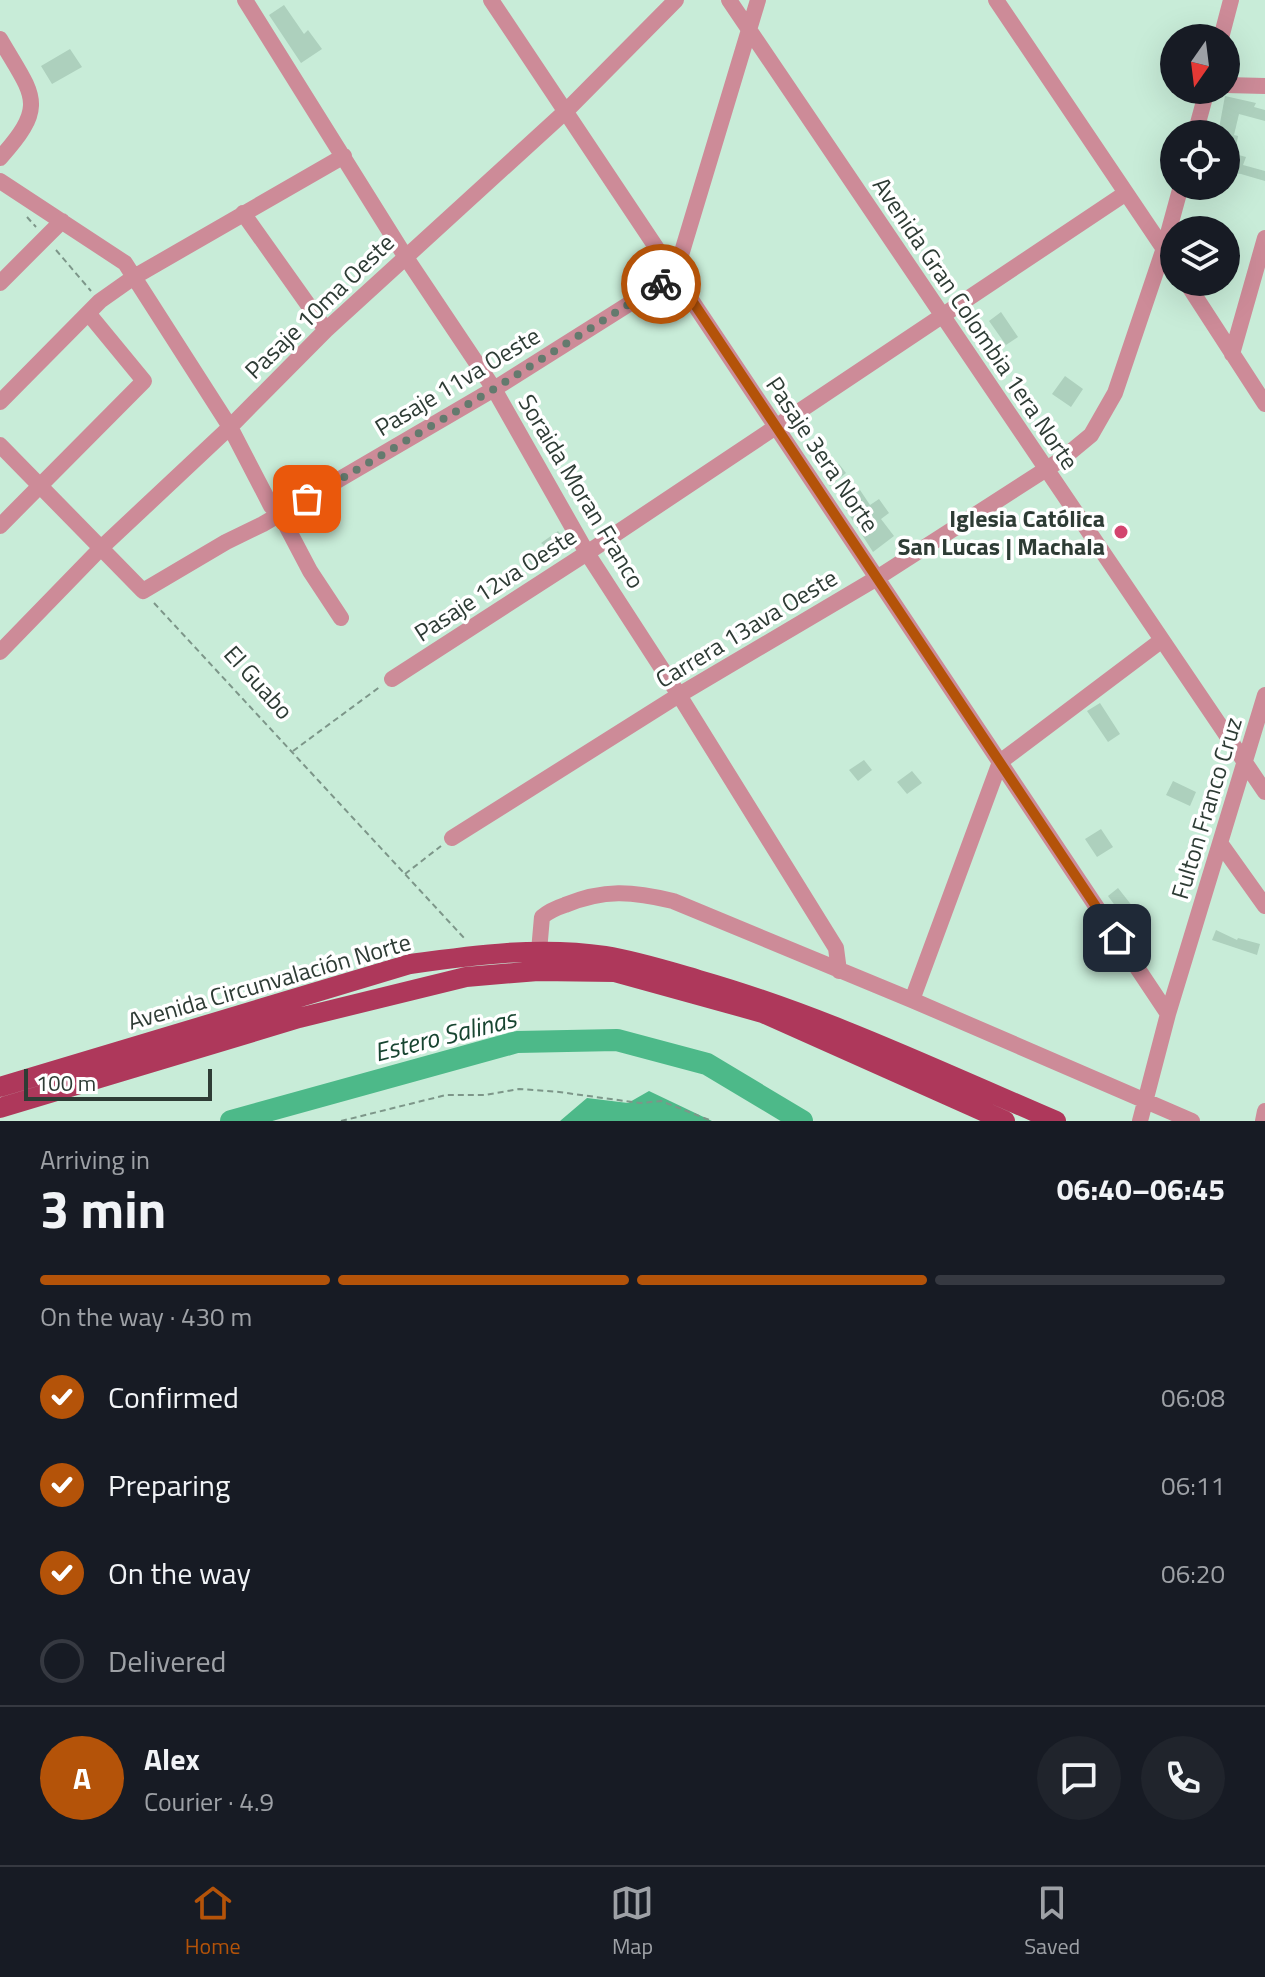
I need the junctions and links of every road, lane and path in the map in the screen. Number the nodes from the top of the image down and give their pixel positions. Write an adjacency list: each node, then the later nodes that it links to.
1 (491, 0): 13 (street, Pasaje 3era Norte)
2 (676, 0): 13 (street, Pasaje 10ma Oeste)
3 (729, 0): 9 (street, Avenida Gran Colombia 1era Norte)
4 (758, 0): 9 (street)
5 (996, 0): 17 (street)
6 (249, 1): 14 (street, Soraida Moran Franco)
7 (1229, 1): 8 (street)
8 (1224, 24)
9 (749, 30): 24 (street); 29 (street, Avenida Gran Colombia 1era Norte)
10 (0, 39): 15 (street)
11 (1240, 85): 12 (street)
12 (1265, 86)
13 (567, 110): 22 (street, Pasaje 10ma Oeste); 24 (street, Pasaje 3era Norte)
14 (344, 156): 18 (street); 22 (street, Soraida Moran Franco)
15 (0, 158)
16 (0, 181): 19 (street)
17 (1126, 193): 21 (street); 29 (street, Pasaje 12va Oeste)
18 (243, 213): 25 (street); 30 (street)
19 (62, 221): 25 (street); 26 (street)
20 (1265, 238): 31 (street)
21 (1160, 242)
22 (405, 256): 30 (street, Pasaje 10ma Oeste); 32 (street, Soraida Moran Franco)
23 (1160, 260): 38 (street, Carrera 13ava Oeste)
24 (675, 275): 32 (street, Pasaje 11va Oeste); 36 (street, Pasaje 3era Norte)
25 (134, 277): 28 (street); 35 (street)
26 (0, 283)
27 (1195, 296): 31 (street)
28 (88, 313): 33 (street); 39 (street)
29 (942, 316): 36 (street, Pasaje 12va Oeste); 38 (street, Avenida Gran Colombia 1era Norte)
30 (326, 330): 35 (street, Pasaje 10ma Oeste)
31 (1232, 354): 34 (street)
32 (494, 389): 40 (street, Pasaje 11va Oeste); 43 (street, Soraida Moran Franco)
33 (0, 402)
34 (1265, 404)
35 (230, 427): 40 (street); 42 (street, Pasaje 10ma Oeste)
36 (776, 428): 43 (street, Pasaje 12va Oeste); 44 (street, Pasaje 3era Norte)
37 (0, 445): 39 (street)
38 (1046, 469): 44 (street, Carrera 13ava Oeste); 47 (street, Avenida Gran Colombia 1era Norte)
39 (38, 485): 41 (street); 42 (street)
40 (280, 514): 45 (street, Pasaje 11va Oeste); 46 (street)
41 (0, 526)
42 (101, 548): 45 (street); 48 (street, Pasaje 10ma Oeste)
43 (587, 553): 49 (street, Pasaje 12va Oeste); 50 (street, Soraida Moran Franco)
44 (877, 578): 50 (street, Carrera 13ava Oeste); 53 (street, Pasaje 3era Norte)
45 (143, 591): 52 (path, El Guabo)
46 (341, 618)
47 (1162, 640): 53 (street); 54 (street, Avenida Gran Colombia 1era Norte)
48 (0, 652)
49 (392, 679): 52 (path)
50 (679, 695): 56 (street, Carrera 13ava Oeste); 62 (street, Soraida Moran Franco)
51 (1265, 695): 54 (street, Fulton Franco Cruz)
52 (291, 753): 58 (path, El Guabo)
53 (1000, 762): 63 (street); 64 (street, Pasaje 3era Norte)
54 (1245, 763): 55 (street, Avenida Gran Colombia 1era Norte); 57 (street, Fulton Franco Cruz)
55 (1265, 792)
56 (452, 838): 58 (path)
57 (1220, 843): 59 (street); 64 (street, Fulton Franco Cruz)
58 (404, 875): 61 (path, El Guabo)
59 (1265, 906)
60 (539, 951): 61 (main road, Avenida Circunvalación Norte); 62 (street); 65 (main road, Avenida Circunvalación Norte)
61 (468, 963): 65 (main road, Avenida Circunvalación Norte); 66 (main road, Avenida Circunvalación Norte); 68 (main road, Avenida Circunvalación Norte)
62 (839, 971): 63 (street)
63 (912, 1000): 67 (street)
64 (1168, 1014): 67 (street, Fulton Franco Cruz)
65 (816, 1028): 72 (main road, Avenida Circunvalación Norte); 73 (main road, Avenida Circunvalación Norte)
66 (0, 1087)
67 (1145, 1099): 74 (street, Fulton Franco Cruz); 75 (street)
68 (0, 1108)
69 (1265, 1111): 76 (street)
70 (341, 1121): 71 (path)
71 (712, 1121)
72 (1005, 1121)
73 (1056, 1121)
74 (1140, 1121)
75 (1192, 1121)
76 (1263, 1121)

